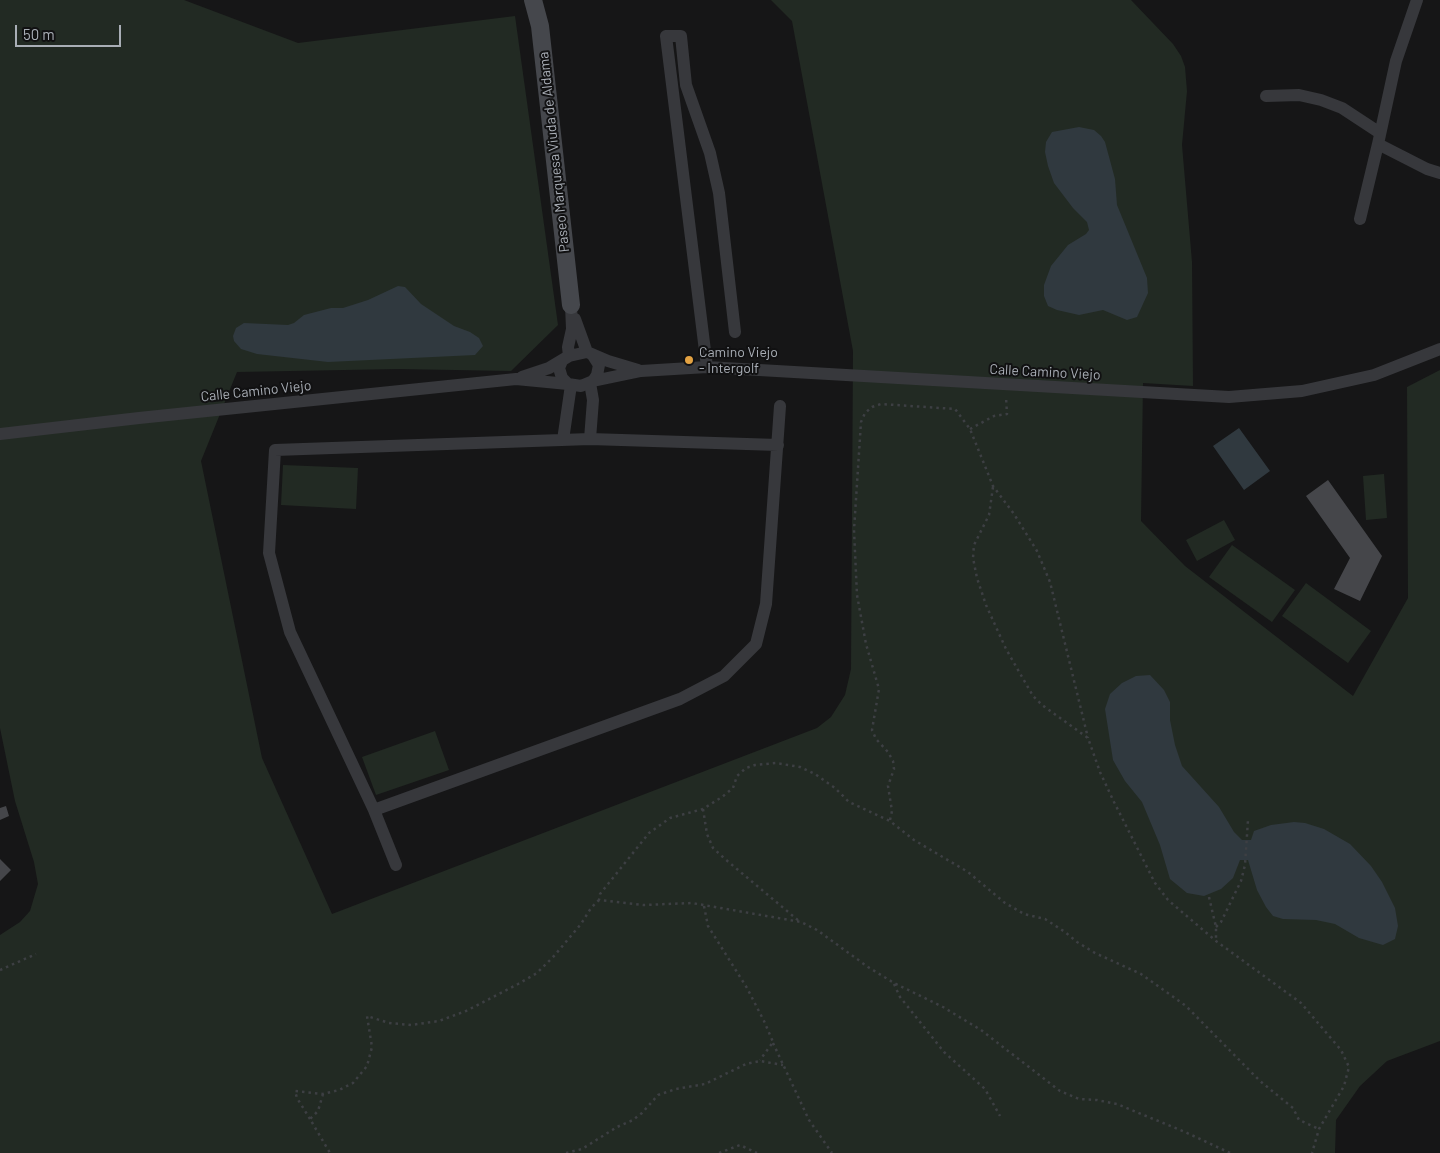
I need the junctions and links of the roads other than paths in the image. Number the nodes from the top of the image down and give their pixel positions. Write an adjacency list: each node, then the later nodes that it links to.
1 (533, 0): 7 (street, Paseo Marquesa Viuda de Aldama)
2 (1417, 0): 4 (street)
3 (1266, 96): 4 (street)
4 (1379, 138): 5 (street); 6 (street)
5 (1440, 173)
6 (1360, 219)
7 (570, 305): 10 (street, Paseo Marquesa Viuda de Aldama); 11 (street, Paseo Marquesa Viuda de Aldama)
8 (735, 332): 12 (street)
9 (1440, 349): 12 (street, Calle Camino Viejo)
10 (589, 353): 11 (street); 13 (street, Calle Camino Viejo); 15 (street)
11 (565, 359): 14 (street, Calle Camino Viejo); 16 (street)
12 (707, 367): 13 (street, Calle Camino Viejo)
13 (641, 371): 15 (street, Calle Camino Viejo)
14 (516, 379): 16 (street, Calle Camino Viejo); 18 (street, Calle Camino Viejo)
15 (591, 382): 16 (street); 19 (street)
16 (570, 385): 20 (street)
17 (780, 406): 21 (street)
18 (0, 434)
19 (590, 439): 20 (street); 21 (street)
20 (563, 440): 22 (street)
21 (778, 445): 22 (street)
22 (374, 810): 23 (street)
23 (396, 865)

